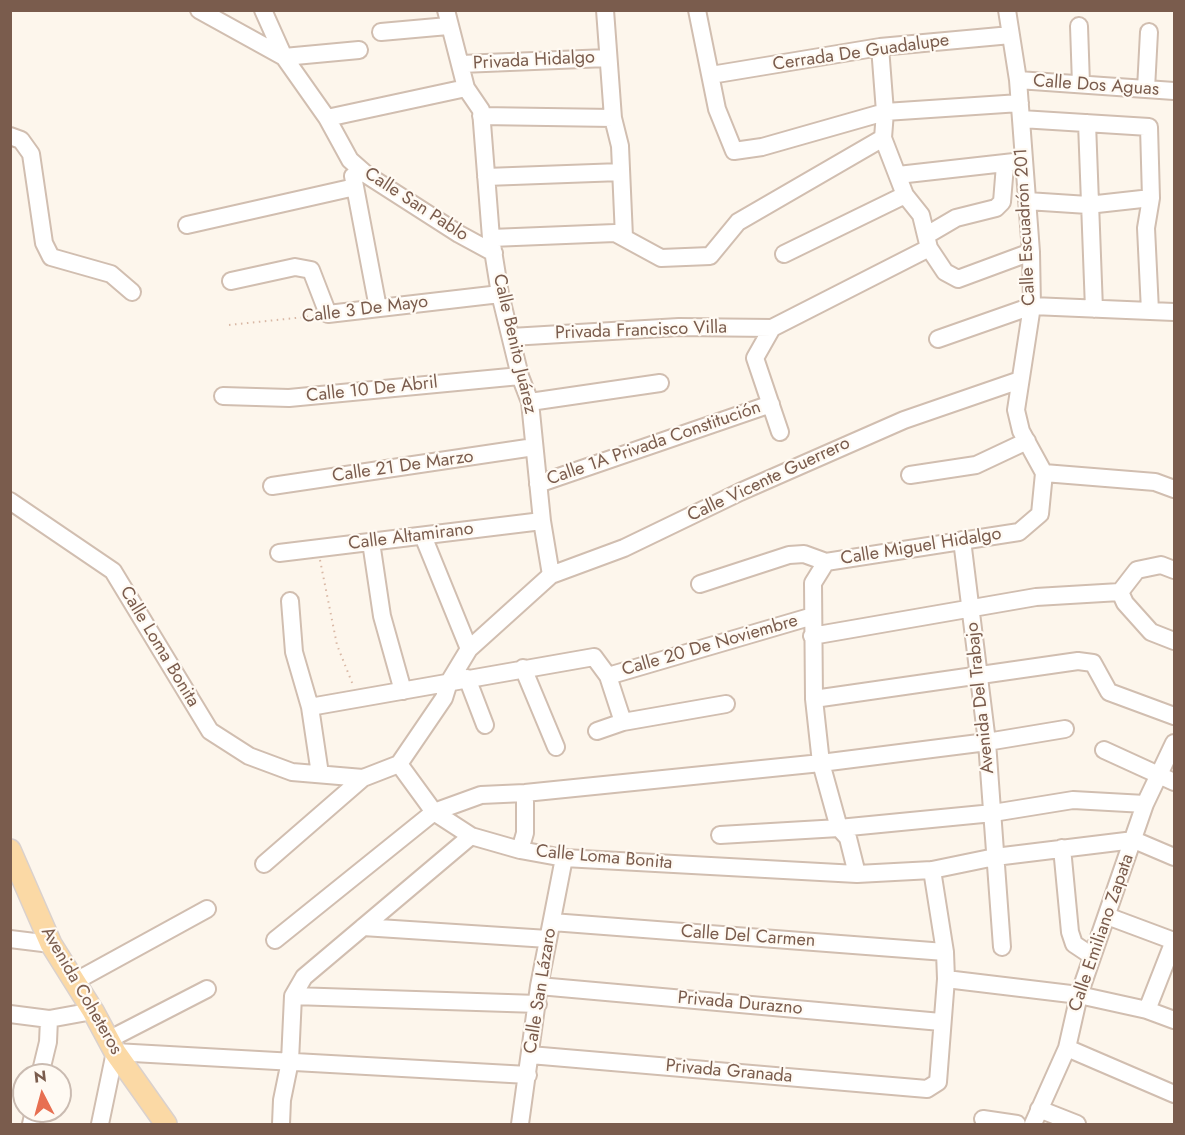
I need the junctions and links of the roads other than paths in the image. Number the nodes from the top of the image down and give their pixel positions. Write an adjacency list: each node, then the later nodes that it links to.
1 (199, 10): 13 (street)
2 (263, 10): 13 (street)
3 (605, 10): 14 (street)
4 (697, 10): 16 (street)
5 (1007, 10): 10 (street, Calle Escuadrón 201)
6 (447, 18): 8 (street); 15 (street, Calle Benito Juárez)
7 (1079, 26): 18 (street)
8 (381, 32)
9 (1149, 32): 20 (street)
10 (1011, 35): 11 (street, Cerrada De Guadalupe); 17 (street, Calle Escuadrón 201)
11 (880, 47): 16 (street, Cerrada De Guadalupe); 23 (street)
12 (359, 50): 13 (street)
13 (284, 57): 25 (street, Calle San Pablo)
14 (607, 58): 15 (street, Privada Hidalgo); 26 (street)
15 (461, 64): 19 (street, Calle Benito Juárez)
16 (711, 75): 23 (street)
17 (1018, 80): 18 (street, Calle Dos Aguas); 22 (street, Calle Escuadrón 201)
18 (1081, 84): 20 (street, Calle Dos Aguas)
19 (466, 88): 24 (street, Calle Benito Juárez); 25 (street)
20 (1146, 89): 21 (street, Calle Dos Aguas)
21 (1174, 91)
22 (1020, 111): 23 (street); 27 (street); 31 (street, Calle Escuadrón 201)
23 (885, 112): 29 (street)
24 (481, 116): 26 (street); 35 (street, Calle Benito Juárez)
25 (327, 118): 30 (street, Calle San Pablo)
26 (613, 118): 33 (street)
27 (1087, 123): 38 (street); 40 (street)
28 (10, 136): 48 (street)
29 (883, 138): 34 (street); 42 (street)
30 (350, 160): 36 (street); 44 (street, Calle San Pablo)
31 (1023, 161): 32 (street); 39 (street, Calle Escuadrón 201)
32 (1005, 165): 34 (street); 43 (street)
33 (621, 171): 35 (street); 42 (street)
34 (898, 175): 37 (street)
35 (486, 177): 44 (street, Calle Benito Juárez)
36 (355, 187): 41 (street); 51 (street)
37 (905, 195): 43 (street); 46 (street)
38 (1151, 198): 40 (street); 53 (street)
39 (1027, 201): 40 (street); 45 (street, Calle Escuadrón 201)
40 (1088, 205): 52 (street)
41 (187, 225)
42 (624, 237): 44 (street)
43 (928, 241): 45 (street); 55 (street)
44 (493, 246): 49 (street, Calle Benito Juárez)
45 (1031, 252): 50 (street, Calle Escuadrón 201)
46 (784, 254)
47 (231, 281): 51 (street, Calle 3 De Mayo)
48 (132, 292)
49 (500, 294): 51 (street, Calle 3 De Mayo); 56 (street, Calle Benito Juárez)
50 (1032, 306): 52 (street); 57 (street); 59 (street, Calle Escuadrón 201)
51 (378, 308)
52 (1094, 309): 53 (street)
53 (1150, 311): 54 (street)
54 (1174, 312)
55 (772, 328): 56 (street, Privada Francisco Villa); 63 (street)
56 (511, 337): 58 (street, Calle Benito Juárez)
57 (938, 339)
58 (520, 376): 61 (street, Calle 10 De Abril); 62 (street, Calle Benito Juárez)
59 (1020, 381): 65 (street, Calle Escuadrón 201); 80 (street, Calle Vicente Guerrero)
60 (660, 382): 62 (street)
61 (223, 396)
62 (530, 402): 66 (street, Calle Benito Juárez)
63 (771, 404): 64 (street); 69 (street, Calle 1A Privada Constitución)
64 (780, 432)
65 (1027, 441): 67 (street, Calle Escuadrón 201); 68 (street)
66 (534, 447): 69 (street, Calle Benito Juárez); 70 (street, Calle 21 De Marzo)
67 (1044, 473): 71 (street); 75 (street, Calle Miguel Hidalgo)
68 (910, 475)
69 (538, 484): 73 (street, Calle Benito Juárez)
70 (272, 486)
71 (1174, 489)
72 (10, 501): 109 (street, Calle Loma Bonita)
73 (542, 521): 74 (street, Calle Altamirano); 80 (street, Calle Benito Juárez)
74 (423, 536): 76 (street, Calle Altamirano); 88 (street)
75 (962, 540): 78 (street, Calle Miguel Hidalgo); 84 (street, Avenida Del Trabajo)
76 (371, 542): 77 (street, Calle Altamirano); 94 (street)
77 (279, 554)
78 (826, 562): 81 (street); 85 (street)
79 (1174, 570): 82 (street)
80 (551, 575): 88 (street, Calle Vicente Guerrero)
81 (700, 584)
82 (1120, 592): 84 (street); 87 (street)
83 (290, 601): 97 (street)
84 (972, 608): 86 (street); 90 (street, Avenida Del Trabajo)
85 (813, 616): 86 (street); 91 (street, Calle 20 De Noviembre)
86 (812, 636): 95 (street)
87 (1174, 641)
88 (469, 649): 93 (street, Calle Vicente Guerrero)
89 (523, 669): 91 (street); 92 (street); 105 (street)
90 (979, 674): 95 (street); 98 (street); 103 (street, Avenida Del Trabajo)
91 (608, 676): 99 (street)
92 (467, 678): 93 (street); 100 (street)
93 (449, 682): 94 (street); 108 (street, Calle Vicente Guerrero)
94 (403, 691): 97 (street)
95 (814, 699): 107 (street)
96 (726, 704): 99 (street)
97 (310, 707): 109 (street)
98 (1174, 716)
99 (623, 722): 102 (street)
100 (485, 725)
101 (1065, 729): 103 (street)
102 (597, 731)
103 (987, 742): 107 (street); 116 (street, Avenida Del Trabajo)
104 (1174, 743): 110 (street, Calle Emiliano Zapata)
105 (556, 747)
106 (1104, 750): 110 (street)
107 (821, 763): 113 (street); 117 (street)
108 (399, 764): 111 (street, Calle Loma Bonita); 115 (street, Calle Loma Bonita)
109 (320, 774): 111 (street, Calle Loma Bonita)
110 (1158, 775): 112 (street); 114 (street, Calle Emiliano Zapata)
111 (363, 778): 127 (street)
112 (1174, 782)
113 (525, 793): 115 (street); 123 (street)
114 (1145, 804): 116 (street); 120 (street, Calle Emiliano Zapata)
115 (434, 812): 119 (street, Calle Loma Bonita); 135 (street)
116 (993, 813): 117 (street); 124 (street, Avenida Del Trabajo)
117 (838, 828): 118 (street); 129 (street)
118 (720, 835)
119 (471, 836): 123 (street, Calle Loma Bonita); 132 (street)
120 (1134, 840): 121 (street, Calle Loma Bonita); 125 (street); 131 (street, Calle Emiliano Zapata)
121 (1062, 848): 124 (street, Calle Loma Bonita); 140 (street)
122 (10, 850): 137 (main road, Avenida Coheteros)
123 (520, 850): 126 (street, Calle Loma Bonita)
124 (995, 857): 128 (street, Calle Loma Bonita); 138 (street)
125 (1174, 857)
126 (564, 858): 129 (street, Calle Loma Bonita); 133 (street, Calle San Lázaro)
127 (264, 864)
128 (932, 870): 129 (street, Calle Loma Bonita); 139 (street)
129 (857, 874)
130 (207, 909): 142 (street)
131 (1107, 916): 136 (street); 140 (street, Calle Emiliano Zapata)
132 (363, 927): 133 (street, Calle Del Carmen); 146 (street)
133 (550, 930): 139 (street, Calle Del Carmen); 143 (street, Calle San Lázaro)
134 (10, 939): 137 (street)
135 (275, 940)
136 (1174, 941): 148 (street)
137 (51, 944): 142 (main road, Avenida Coheteros)
138 (1002, 947)
139 (945, 952): 141 (street)
140 (1092, 956): 145 (street, Calle Emiliano Zapata)
141 (946, 979): 145 (street); 153 (street)
142 (74, 982): 149 (main road, Avenida Coheteros)
143 (539, 986): 147 (street, Calle San Lázaro); 153 (street, Privada Durazno)
144 (207, 989): 154 (street)
145 (1079, 995): 148 (street); 155 (street, Calle Emiliano Zapata)
146 (293, 996): 147 (street); 157 (street)
147 (538, 1004): 156 (street, Calle San Lázaro)
148 (1147, 1010): 152 (street)
149 (93, 1011): 151 (street); 154 (main road, Avenida Coheteros)
150 (10, 1014): 151 (street)
151 (49, 1019): 158 (street)
152 (1174, 1020)
153 (941, 1022): 156 (street, Privada Granada)
154 (112, 1046): 157 (street); 163 (street); 164 (main road, Avenida Coheteros)
155 (1067, 1048): 160 (street); 161 (street, Calle Emiliano Zapata)
156 (530, 1055): 159 (street, Calle San Lázaro)
157 (290, 1061): 159 (street); 165 (street)
158 (43, 1063)
159 (528, 1075): 166 (street, Calle San Lázaro)
160 (1174, 1094)
161 (1036, 1117): 168 (street)
162 (983, 1119): 167 (street)
163 (100, 1125)
164 (166, 1125)
165 (281, 1125)
166 (520, 1125)
167 (1017, 1125)
168 (1077, 1125)

